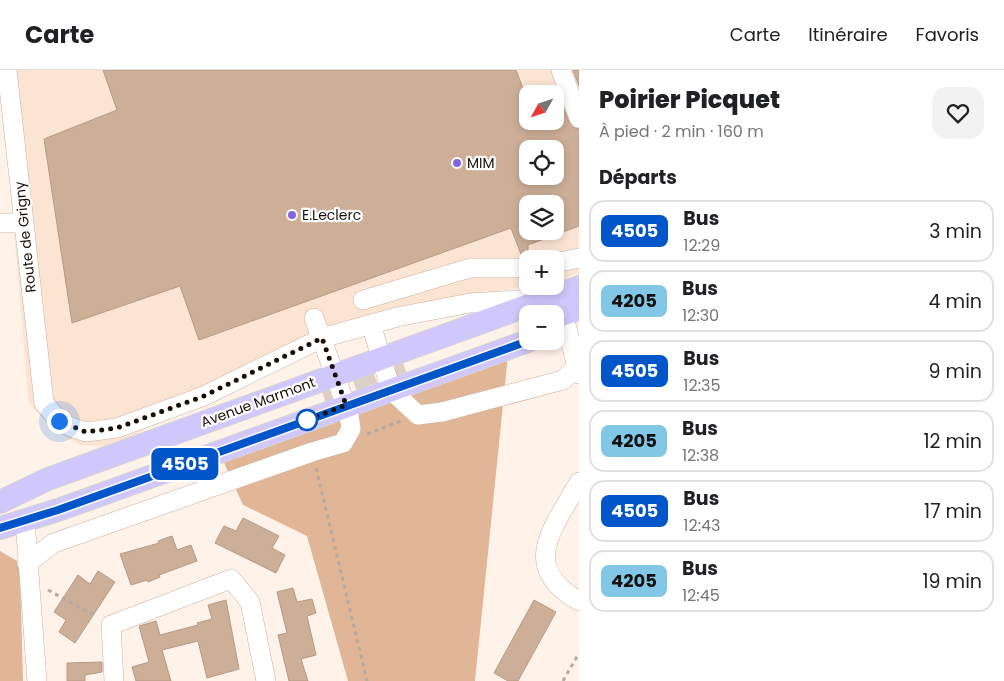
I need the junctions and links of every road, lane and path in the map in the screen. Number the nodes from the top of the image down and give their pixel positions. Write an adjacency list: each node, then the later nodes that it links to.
1 (7, 70): 5 (street, Route de Grigny)
2 (561, 70): 3 (street)
3 (579, 118)
4 (0, 223): 5 (street)
5 (24, 223): 23 (street, Route de Grigny)
6 (579, 258): 7 (street)
7 (564, 261)
8 (519, 268): 10 (street)
9 (579, 287): 12 (main road, Avenue Marmont)
10 (364, 300)
11 (579, 300): 15 (main road, Avenue Marmont)
12 (564, 309)
13 (579, 309): 16 (main road, Avenue Marmont)
14 (519, 312): 19 (street)
15 (564, 313)
16 (564, 316)
17 (314, 318): 23 (street)
18 (519, 322): 21 (main road)
19 (371, 324): 23 (street); 25 (street)
20 (519, 327): 25 (main road, Avenue Marmont)
21 (519, 330)
22 (564, 335): 26 (street)
23 (322, 338): 27 (street)
24 (519, 343): 28 (main road, Avenue Marmont)
25 (380, 358): 27 (main road, Avenue Marmont); 28 (street)
26 (578, 368): 30 (street)
27 (336, 373): 29 (street); 34 (main road, Avenue Marmont)
28 (391, 390): 29 (main road, Avenue Marmont); 30 (street)
29 (331, 399): 31 (street); 34 (main road, Avenue Marmont); 36 (main road, Avenue Marmont)
30 (418, 415): 31 (path)
31 (344, 444): 32 (street)
32 (312, 452): 40 (street); 47 (path)
33 (579, 482): 41 (street)
34 (24, 492): 35 (main road, Avenue Marmont)
35 (0, 502)
36 (55, 504): 37 (main road, Avenue Marmont); 38 (main road, Avenue Marmont)
37 (0, 516)
38 (25, 520): 39 (main road, Avenue Marmont); 40 (street)
39 (0, 528)
40 (28, 571): 42 (path); 44 (street)
41 (579, 601)
42 (111, 624): 45 (street); 46 (street)
43 (579, 653): 48 (path)
44 (37, 681)
45 (114, 681)
46 (266, 681)
47 (367, 681)
48 (563, 681)

